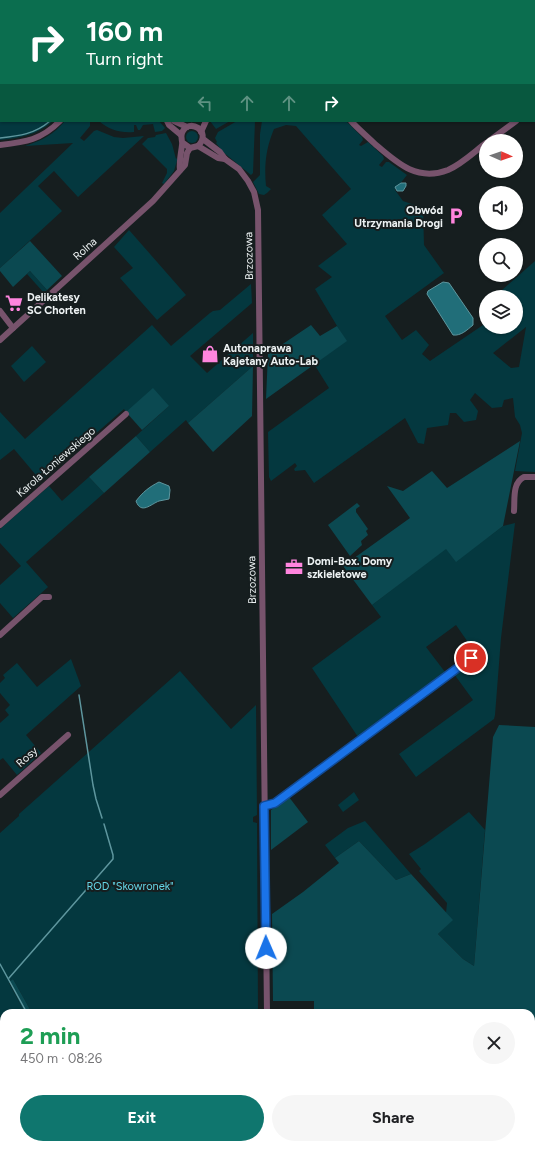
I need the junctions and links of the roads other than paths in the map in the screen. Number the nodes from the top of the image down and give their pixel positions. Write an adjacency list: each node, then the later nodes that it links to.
1 (59, 122): 15 (street)
2 (168, 122): 12 (street)
3 (176, 122): 9 (street)
4 (197, 122): 8 (street)
5 (206, 122): 10 (street)
6 (352, 122): 18 (street)
7 (515, 122): 11 (street)
8 (194, 126): 9 (street); 10 (street)
9 (187, 128): 12 (street)
10 (201, 132): 13 (street)
11 (498, 134)
12 (181, 135): 14 (street)
13 (203, 139): 16 (street); 19 (street, Brzozowa)
14 (183, 143): 17 (street); 20 (street)
15 (0, 145)
16 (198, 146): 17 (street); 19 (street, Brzozowa)
17 (190, 148): 20 (street, Rolna)
18 (479, 148)
19 (225, 159): 33 (street, Brzozowa)
20 (180, 170): 22 (street, Rolna)
21 (0, 311): 22 (street)
22 (13, 328): 23 (street, Rolna)
23 (0, 340)
24 (126, 414): 27 (street, Karola Łoniewskiego)
25 (535, 476): 26 (street)
26 (514, 511)
27 (0, 525)
28 (49, 597): 29 (street)
29 (0, 635)
30 (471, 658): 33 (street)
31 (68, 735): 32 (street, Rosy)
32 (0, 795)
33 (264, 806): 34 (street, Brzozowa)
34 (267, 1009)

